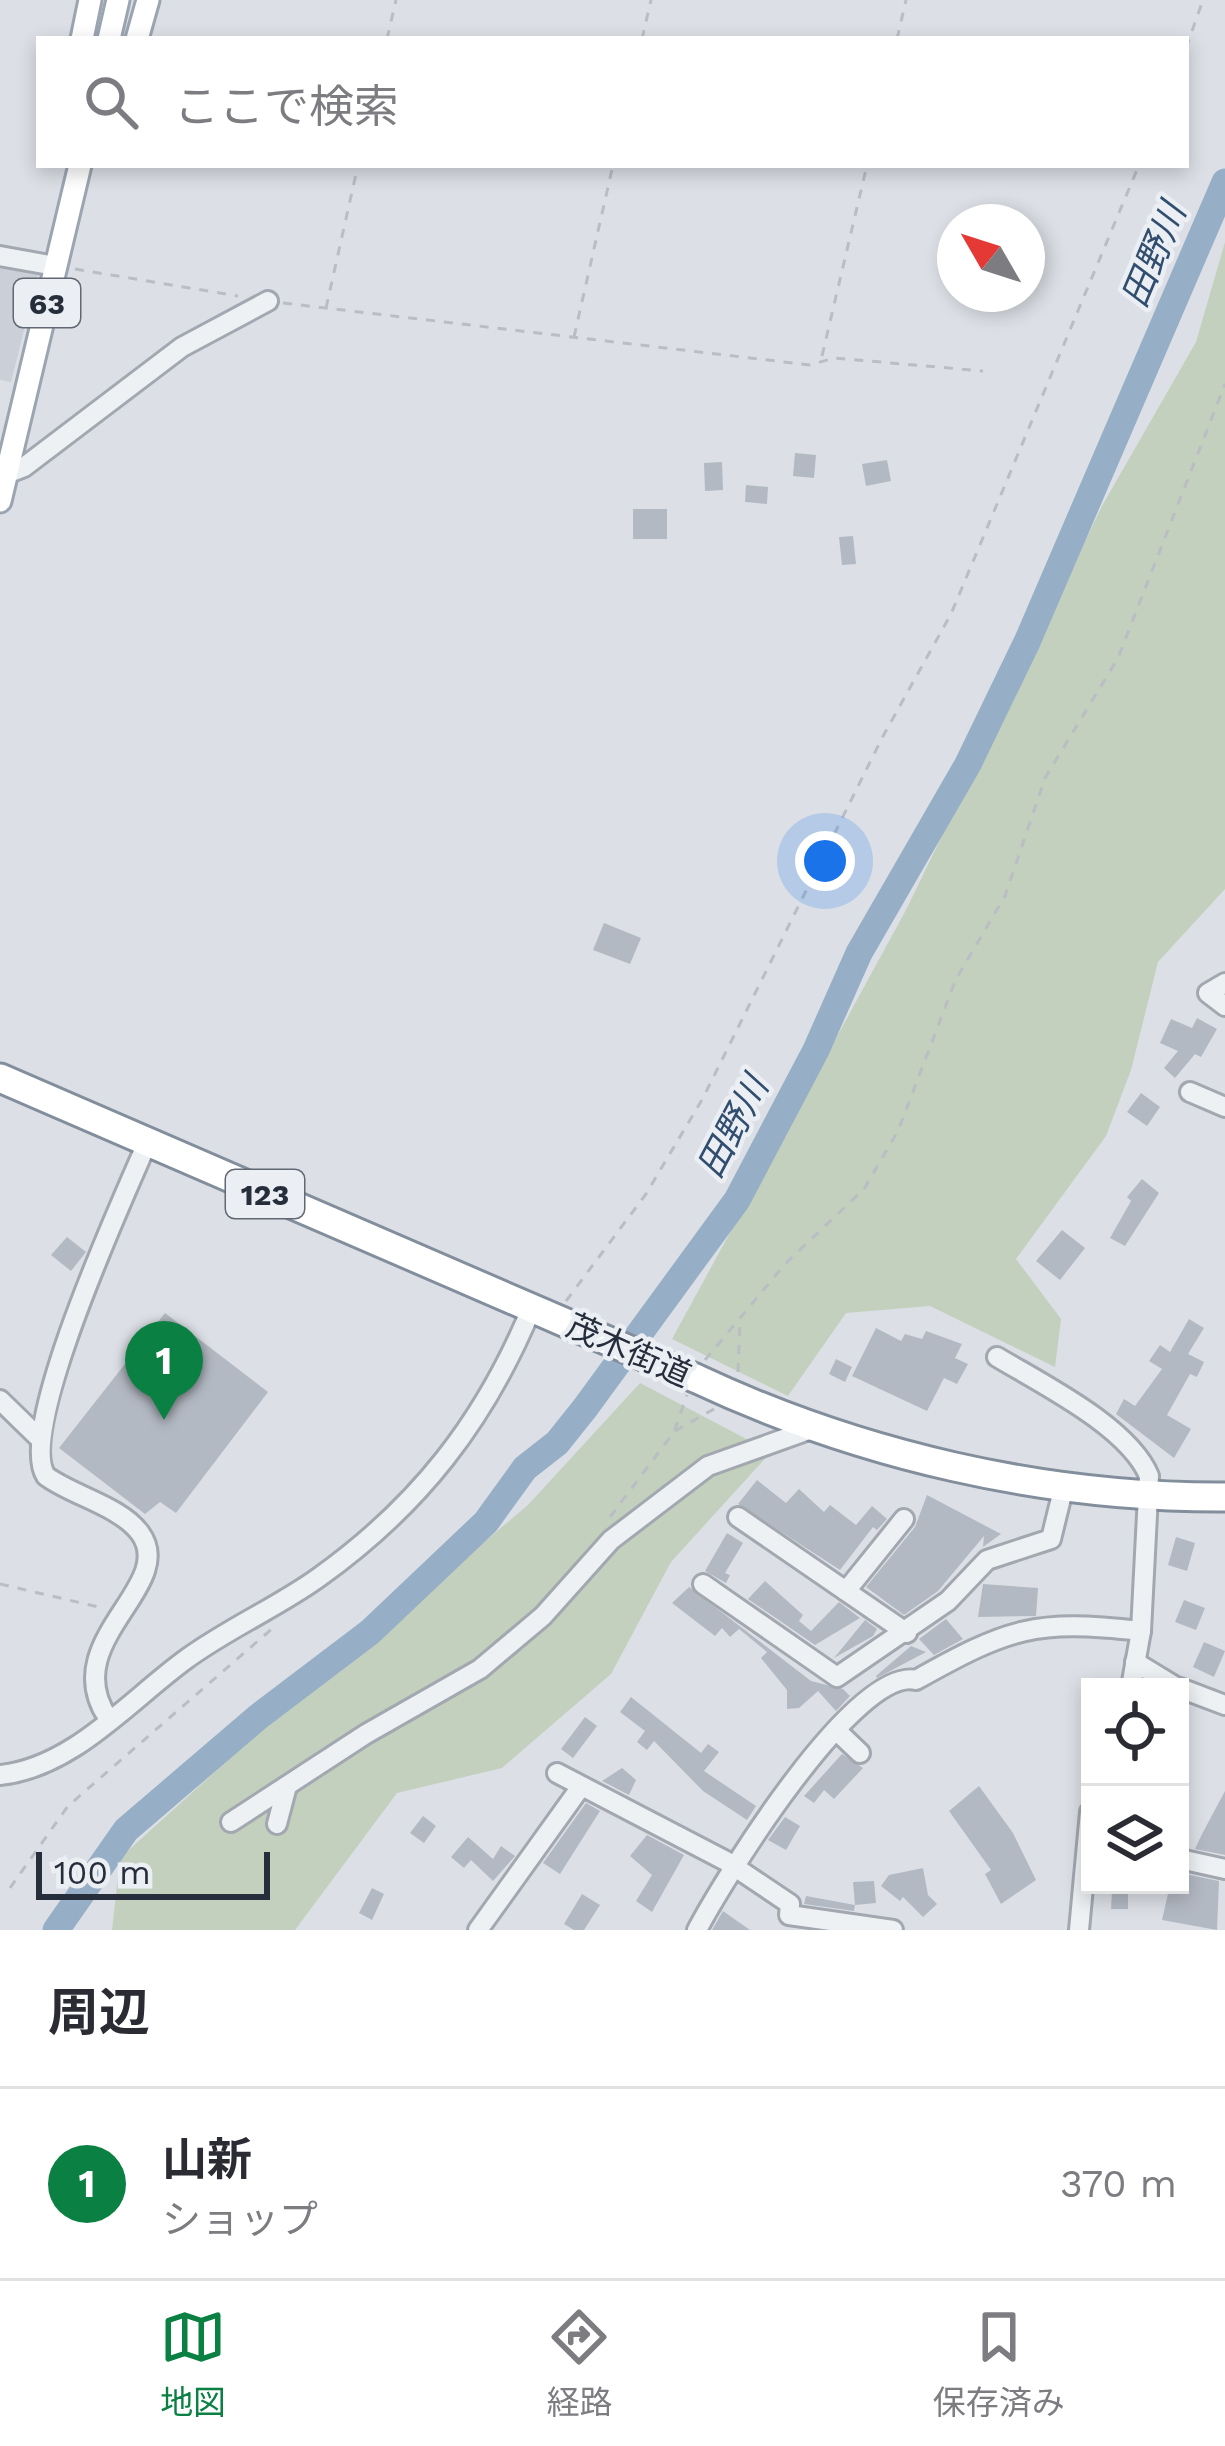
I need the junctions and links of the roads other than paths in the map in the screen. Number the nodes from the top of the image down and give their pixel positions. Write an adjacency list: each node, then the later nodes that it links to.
1 (90, 0): 4 (main road)
2 (118, 0): 5 (main road)
3 (148, 0): 6 (main road)
4 (83, 36)
5 (110, 36)
6 (138, 36)
7 (79, 168): 9 (main road, 63)
8 (0, 256): 9 (street)
9 (56, 266): 11 (main road, 63)
10 (268, 302): 11 (street)
11 (6, 474): 12 (main road, 63)
12 (0, 501)
13 (1225, 983): 14 (street)
14 (1225, 1006)
15 (0, 1078): 18 (highway, 123)
16 (1190, 1093): 17 (street)
17 (1225, 1107)
18 (147, 1143): 19 (highway, 123); 23 (street)
19 (553, 1317): 22 (highway, 茂木街道 / 123, bridge); 38 (street, 茂木街道)
20 (997, 1357): 25 (street)
21 (0, 1400): 23 (street)
22 (817, 1427): 24 (highway, 茂木街道 / 123); 43 (street)
23 (37, 1436): 38 (street)
24 (1064, 1486): 25 (highway, 茂木街道 / 123); 32 (street)
25 (1152, 1492): 26 (highway, 茂木街道 / 123); 31 (street)
26 (1225, 1497)
27 (738, 1517): 30 (street)
28 (904, 1520): 30 (street)
29 (703, 1584): 32 (street)
30 (846, 1591): 32 (street)
31 (1141, 1631): 33 (street); 39 (street)
32 (907, 1633)
33 (1136, 1662): 34 (street); 35 (street)
34 (1133, 1678)
35 (1162, 1678)
36 (1189, 1692): 37 (street)
37 (1225, 1706)
38 (109, 1718): 42 (street, 茂木街道)
39 (837, 1731): 40 (street); 48 (street)
40 (860, 1753)
41 (557, 1774): 44 (street)
42 (0, 1775)
43 (287, 1786): 45 (street); 46 (street)
44 (580, 1788): 48 (street); 51 (street)
45 (231, 1822)
46 (277, 1824)
47 (1189, 1861): 49 (street)
48 (734, 1868): 52 (street); 53 (street)
49 (1225, 1869)
50 (1083, 1894): 54 (street)
51 (478, 1930)
52 (698, 1930)
53 (893, 1930)
54 (1079, 1930)

